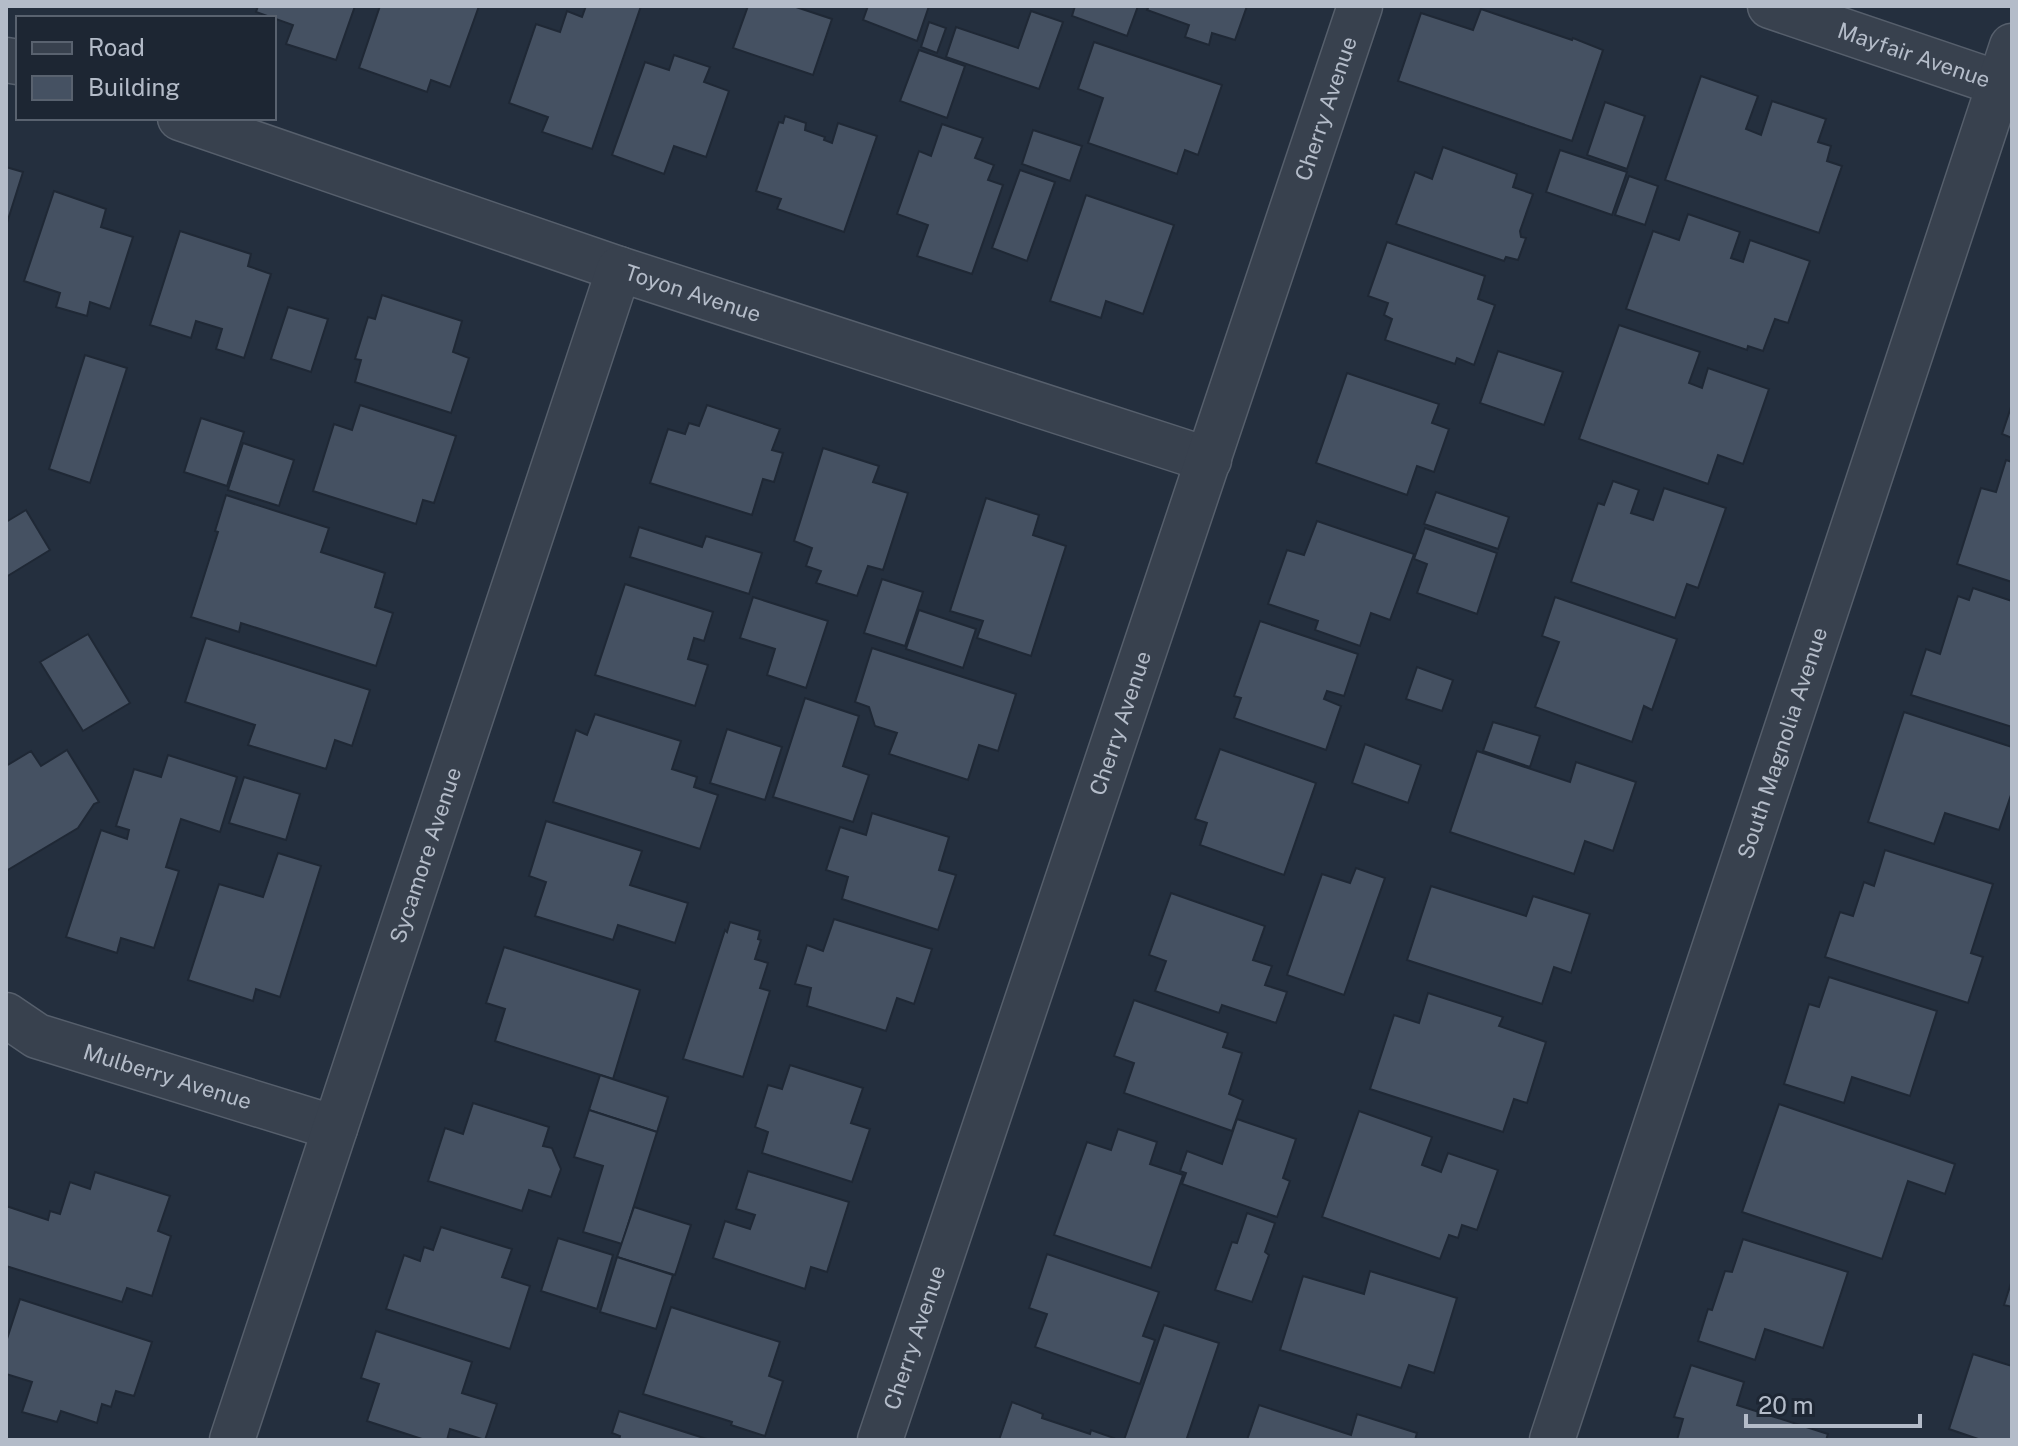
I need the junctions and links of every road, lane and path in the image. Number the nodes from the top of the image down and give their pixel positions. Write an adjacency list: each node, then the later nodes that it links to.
1 (1360, 6): 6 (street, Cherry Avenue)
2 (1770, 6): 3 (street, Mayfair Avenue)
3 (2008, 72): 11 (street, South Magnolia Avenue)
4 (186, 120): 5 (street, Toyon Avenue)
5 (619, 269): 6 (street, Toyon Avenue); 8 (street, Sycamore Avenue)
6 (1209, 460): 10 (street, Cherry Avenue)
7 (6, 1015): 8 (street, Mulberry Avenue)
8 (335, 1128): 9 (street, Sycamore Avenue)
9 (232, 1440)
10 (880, 1440)
11 (1552, 1440)

